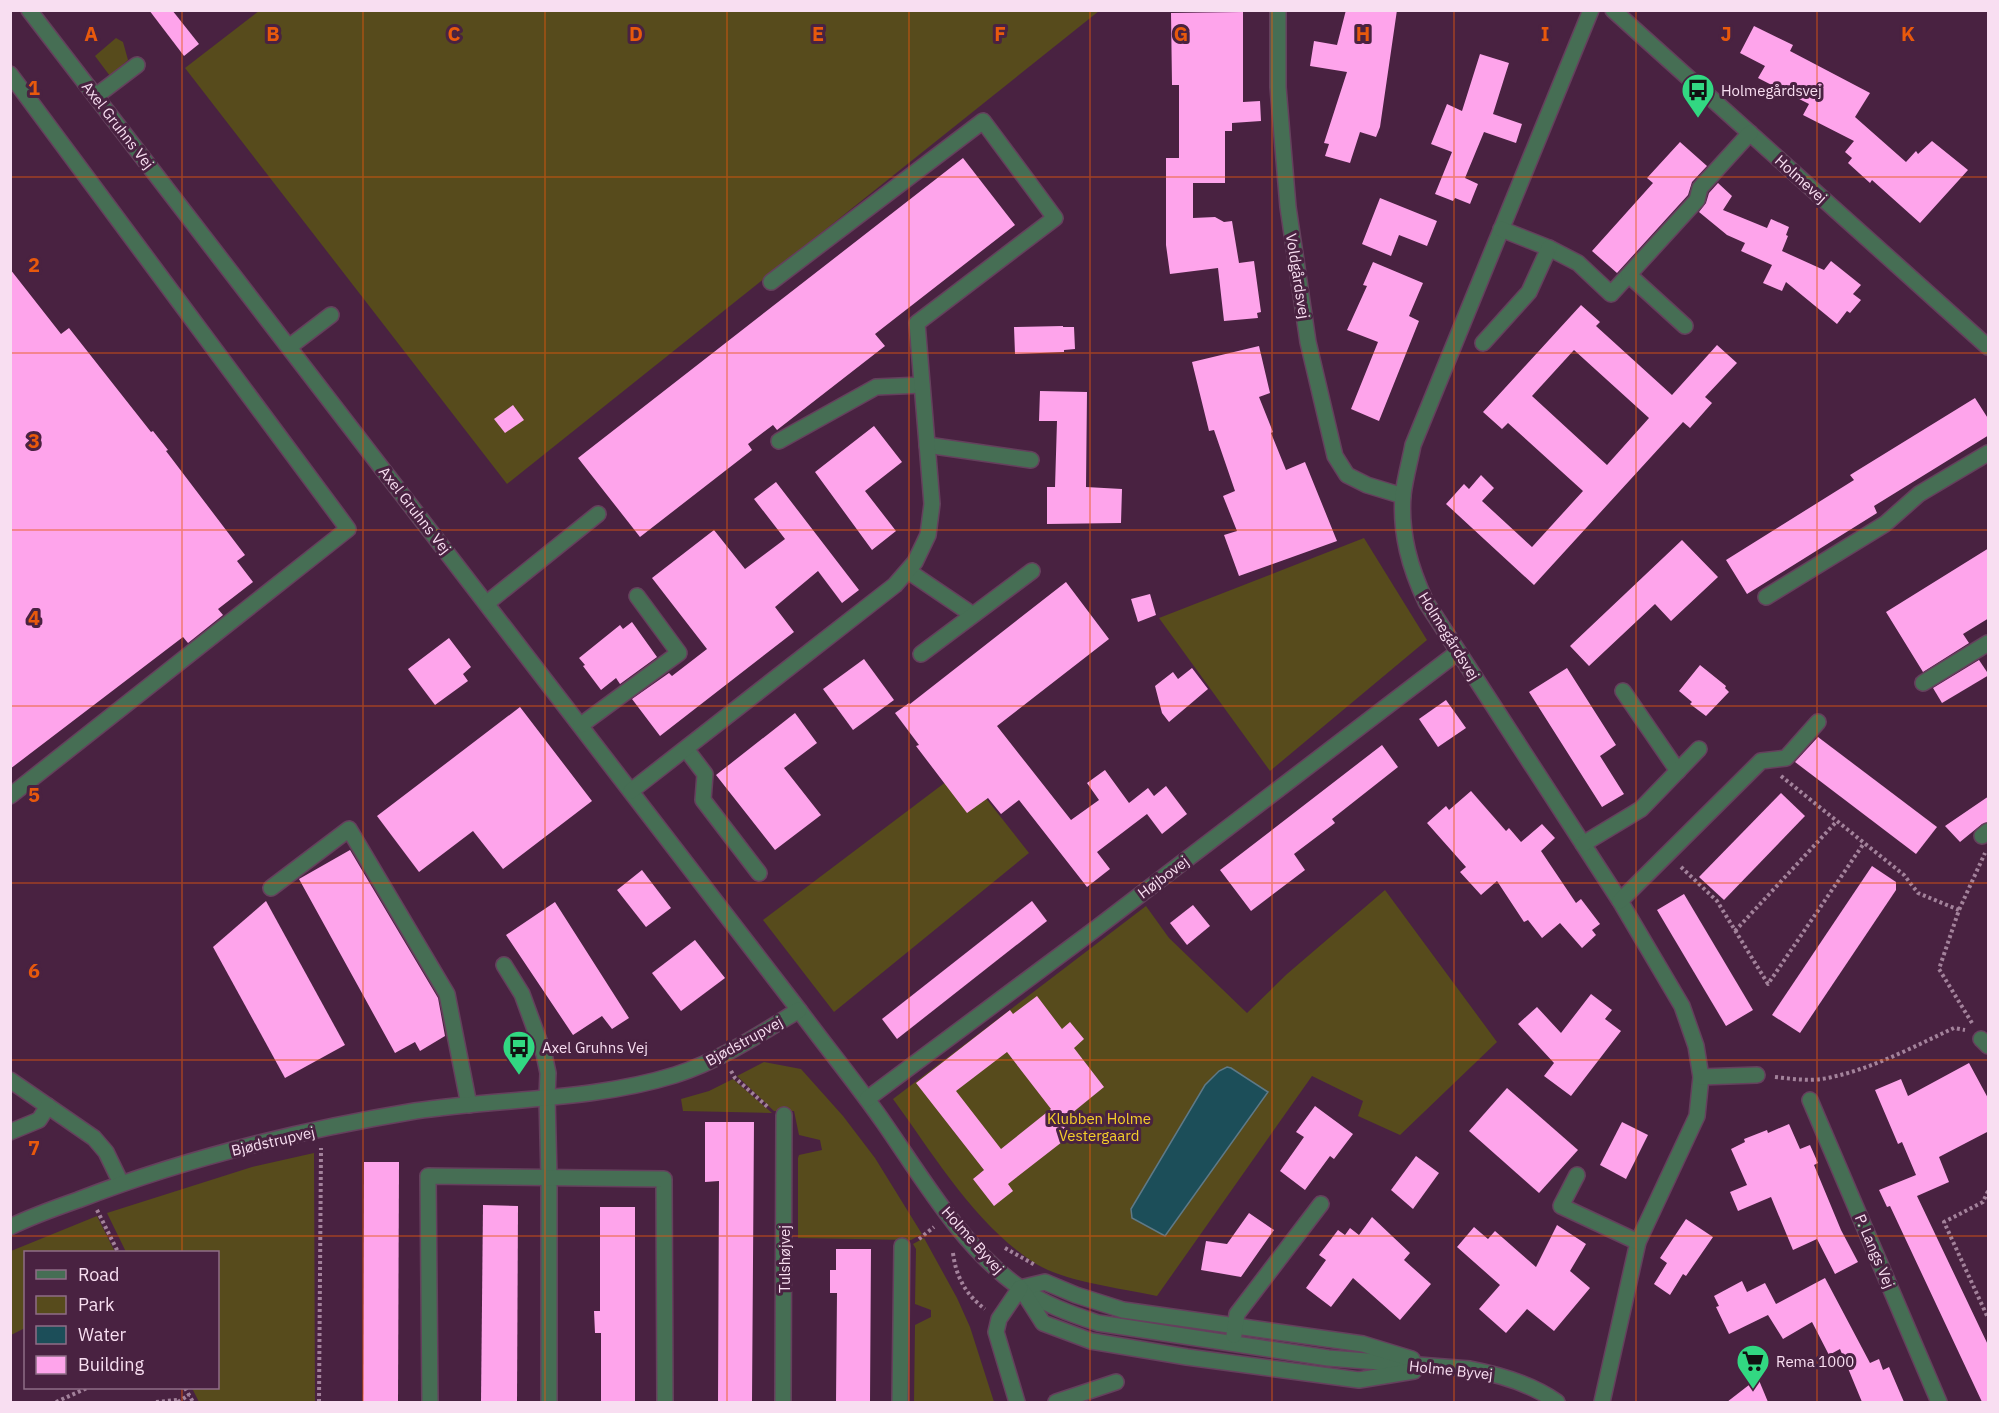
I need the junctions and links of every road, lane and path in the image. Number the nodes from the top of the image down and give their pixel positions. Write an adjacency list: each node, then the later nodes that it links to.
1 (29, 10): 7 (street, Axel Gruhns Vej)
2 (1278, 10): 23 (street, Voldgårdsvej)
3 (1592, 10): 9 (street, Holmegårdsvej)
4 (1613, 10): 8 (street, Holmevej)
5 (137, 65): 7 (street)
6 (10, 74): 43 (street)
7 (96, 96): 16 (street, Axel Gruhns Vej)
8 (1750, 133): 11 (street); 17 (street, Holmevej)
9 (1501, 229): 10 (street); 23 (street, Holmegårdsvej)
10 (1549, 248): 11 (street); 15 (street)
11 (1629, 274): 14 (street)
12 (771, 282): 18 (street)
13 (331, 315): 16 (street)
14 (1685, 326)
15 (1483, 343)
16 (288, 347): 29 (street, Axel Gruhns Vej)
17 (1989, 347)
18 (922, 385): 19 (street); 20 (street)
19 (779, 441)
20 (927, 444): 22 (street); 25 (street)
21 (1989, 453): 28 (street)
22 (1031, 460)
23 (1403, 496): 32 (street, Holmegårdsvej)
24 (598, 514): 29 (street)
25 (908, 570): 30 (street); 38 (street)
26 (1032, 571): 30 (street)
27 (638, 596): 37 (street)
28 (1766, 597)
29 (487, 603): 37 (street, Axel Gruhns Vej)
30 (973, 615): 33 (street)
31 (1989, 643): 34 (street)
32 (1458, 652): 47 (street, Holmegårdsvej); 62 (street, Højbovej)
33 (921, 654)
34 (1923, 683)
35 (1623, 691): 41 (street)
36 (1818, 722): 40 (street)
37 (581, 725): 42 (street, Axel Gruhns Vej)
38 (686, 749): 42 (street); 49 (street)
39 (1699, 749): 41 (street)
40 (1761, 761): 44 (path); 48 (street)
41 (1677, 771): 47 (street)
42 (631, 791): 55 (street, Axel Gruhns Vej)
43 (10, 796)
44 (1837, 821): 46 (path); 53 (path)
45 (1985, 833): 52 (path)
46 (1864, 843): 52 (path); 53 (path)
47 (1583, 844): 51 (street, Holmegårdsvej)
48 (1667, 854): 51 (street); 53 (path)
49 (759, 873)
50 (271, 888): 65 (street)
51 (1620, 901): 59 (street, Holmegårdsvej)
52 (1959, 910): 56 (path)
53 (1735, 931)
54 (504, 966): 61 (street)
55 (799, 1010): 57 (street, Bjødstrupvej); 62 (street, Holme Byvej)
56 (1985, 1042): 58 (path)
57 (722, 1055): 61 (street, Bjødstrupvej); 66 (path)
58 (1757, 1076): 59 (street)
59 (1701, 1077): 77 (street, Holmegårdsvej)
60 (10, 1080): 64 (street)
61 (546, 1097): 65 (street, Bjødstrupvej); 70 (street)
62 (867, 1099): 75 (street, Holme Byvej)
63 (1810, 1100): 105 (street, P. Langs Vej)
64 (48, 1106): 68 (street); 71 (street)
65 (469, 1106): 67 (street, Bjødstrupvej)
66 (784, 1115): 99 (street, Tulshøjvej)
67 (321, 1130): 71 (street, Bjødstrupvej); 95 (path)
68 (10, 1132)
69 (1577, 1175): 77 (street)
70 (549, 1177): 96 (street); 97 (street); 98 (street)
71 (121, 1183): 73 (street, Bjødstrupvej)
72 (1989, 1191): 82 (path)
73 (90, 1195): 76 (street, Bjødstrupvej); 80 (path)
74 (1321, 1204): 84 (street)
75 (949, 1216): 78 (path); 81 (street, Holme Byvej)
76 (10, 1227)
77 (1638, 1242): 104 (street)
78 (902, 1246): 100 (street)
79 (953, 1248): 83 (path)
80 (118, 1251)
81 (1020, 1288): 83 (street); 84 (street); 85 (street, Holme Byvej); 86 (street)
82 (1989, 1318)
83 (999, 1319): 101 (street)
84 (1235, 1327): 85 (street); 86 (street)
85 (1232, 1344): 86 (street, Holme Byvej)
86 (1440, 1367): 103 (street, Holme Byvej)
87 (1116, 1382): 102 (street)
88 (85, 1389): 91 (path)
89 (186, 1389): 90 (path)
90 (189, 1395): 93 (path); 94 (path)
91 (56, 1402)
92 (156, 1402): 93 (path)
93 (178, 1402)
94 (193, 1402)
95 (319, 1402)
96 (430, 1402)
97 (549, 1402)
98 (665, 1402)
99 (783, 1402)
100 (900, 1402)
101 (1017, 1402)
102 (1056, 1402)
103 (1557, 1402)
104 (1602, 1402)
105 (1939, 1402)

